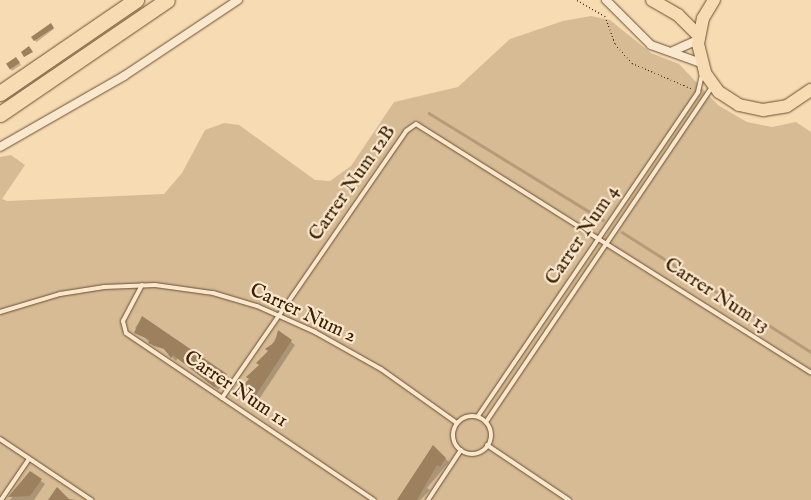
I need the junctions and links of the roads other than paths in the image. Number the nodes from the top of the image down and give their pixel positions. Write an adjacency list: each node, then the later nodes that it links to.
1 (136, 0): 12 (highway)
2 (167, 0): 14 (highway)
3 (238, 0): 15 (street)
4 (606, 0): 9 (street)
5 (652, 0): 7 (main road)
6 (712, 2): 7 (main road); 8 (main road)
7 (678, 15): 8 (main road)
8 (698, 37): 9 (street); 10 (main road)
9 (671, 51): 10 (street)
10 (702, 66): 11 (main road); 16 (lane, Carrer Num 4)
11 (713, 86): 13 (main road); 17 (lane, Carrer Num 4)
12 (0, 93)
13 (808, 95)
14 (0, 114)
15 (0, 147)
16 (599, 237): 17 (lane, Carrer Num 12B); 20 (lane, Carrer Num 12B); 23 (lane, Carrer Num 4)
17 (607, 242): 21 (lane, Carrer Num 13); 24 (lane, Carrer Num 4)
18 (142, 285): 19 (lane, Carrer Num 2); 20 (lane, Carrer Num 2); 22 (lane, Carrer Num 11)
19 (0, 312)
20 (279, 315): 22 (lane, Carrer Num 12B); 25 (lane, Carrer Num 2)
21 (811, 373)
22 (222, 398): 32 (lane, Carrer Num 11)
23 (478, 416): 24 (lane); 25 (lane)
24 (486, 422): 27 (lane)
25 (456, 423): 28 (lane)
26 (0, 440): 29 (lane)
27 (487, 445): 28 (lane); 34 (lane)
28 (461, 450): 33 (lane)
29 (29, 459): 30 (lane); 31 (lane)
30 (1, 500)
31 (91, 500)
32 (374, 500)
33 (428, 500)
34 (568, 500)

